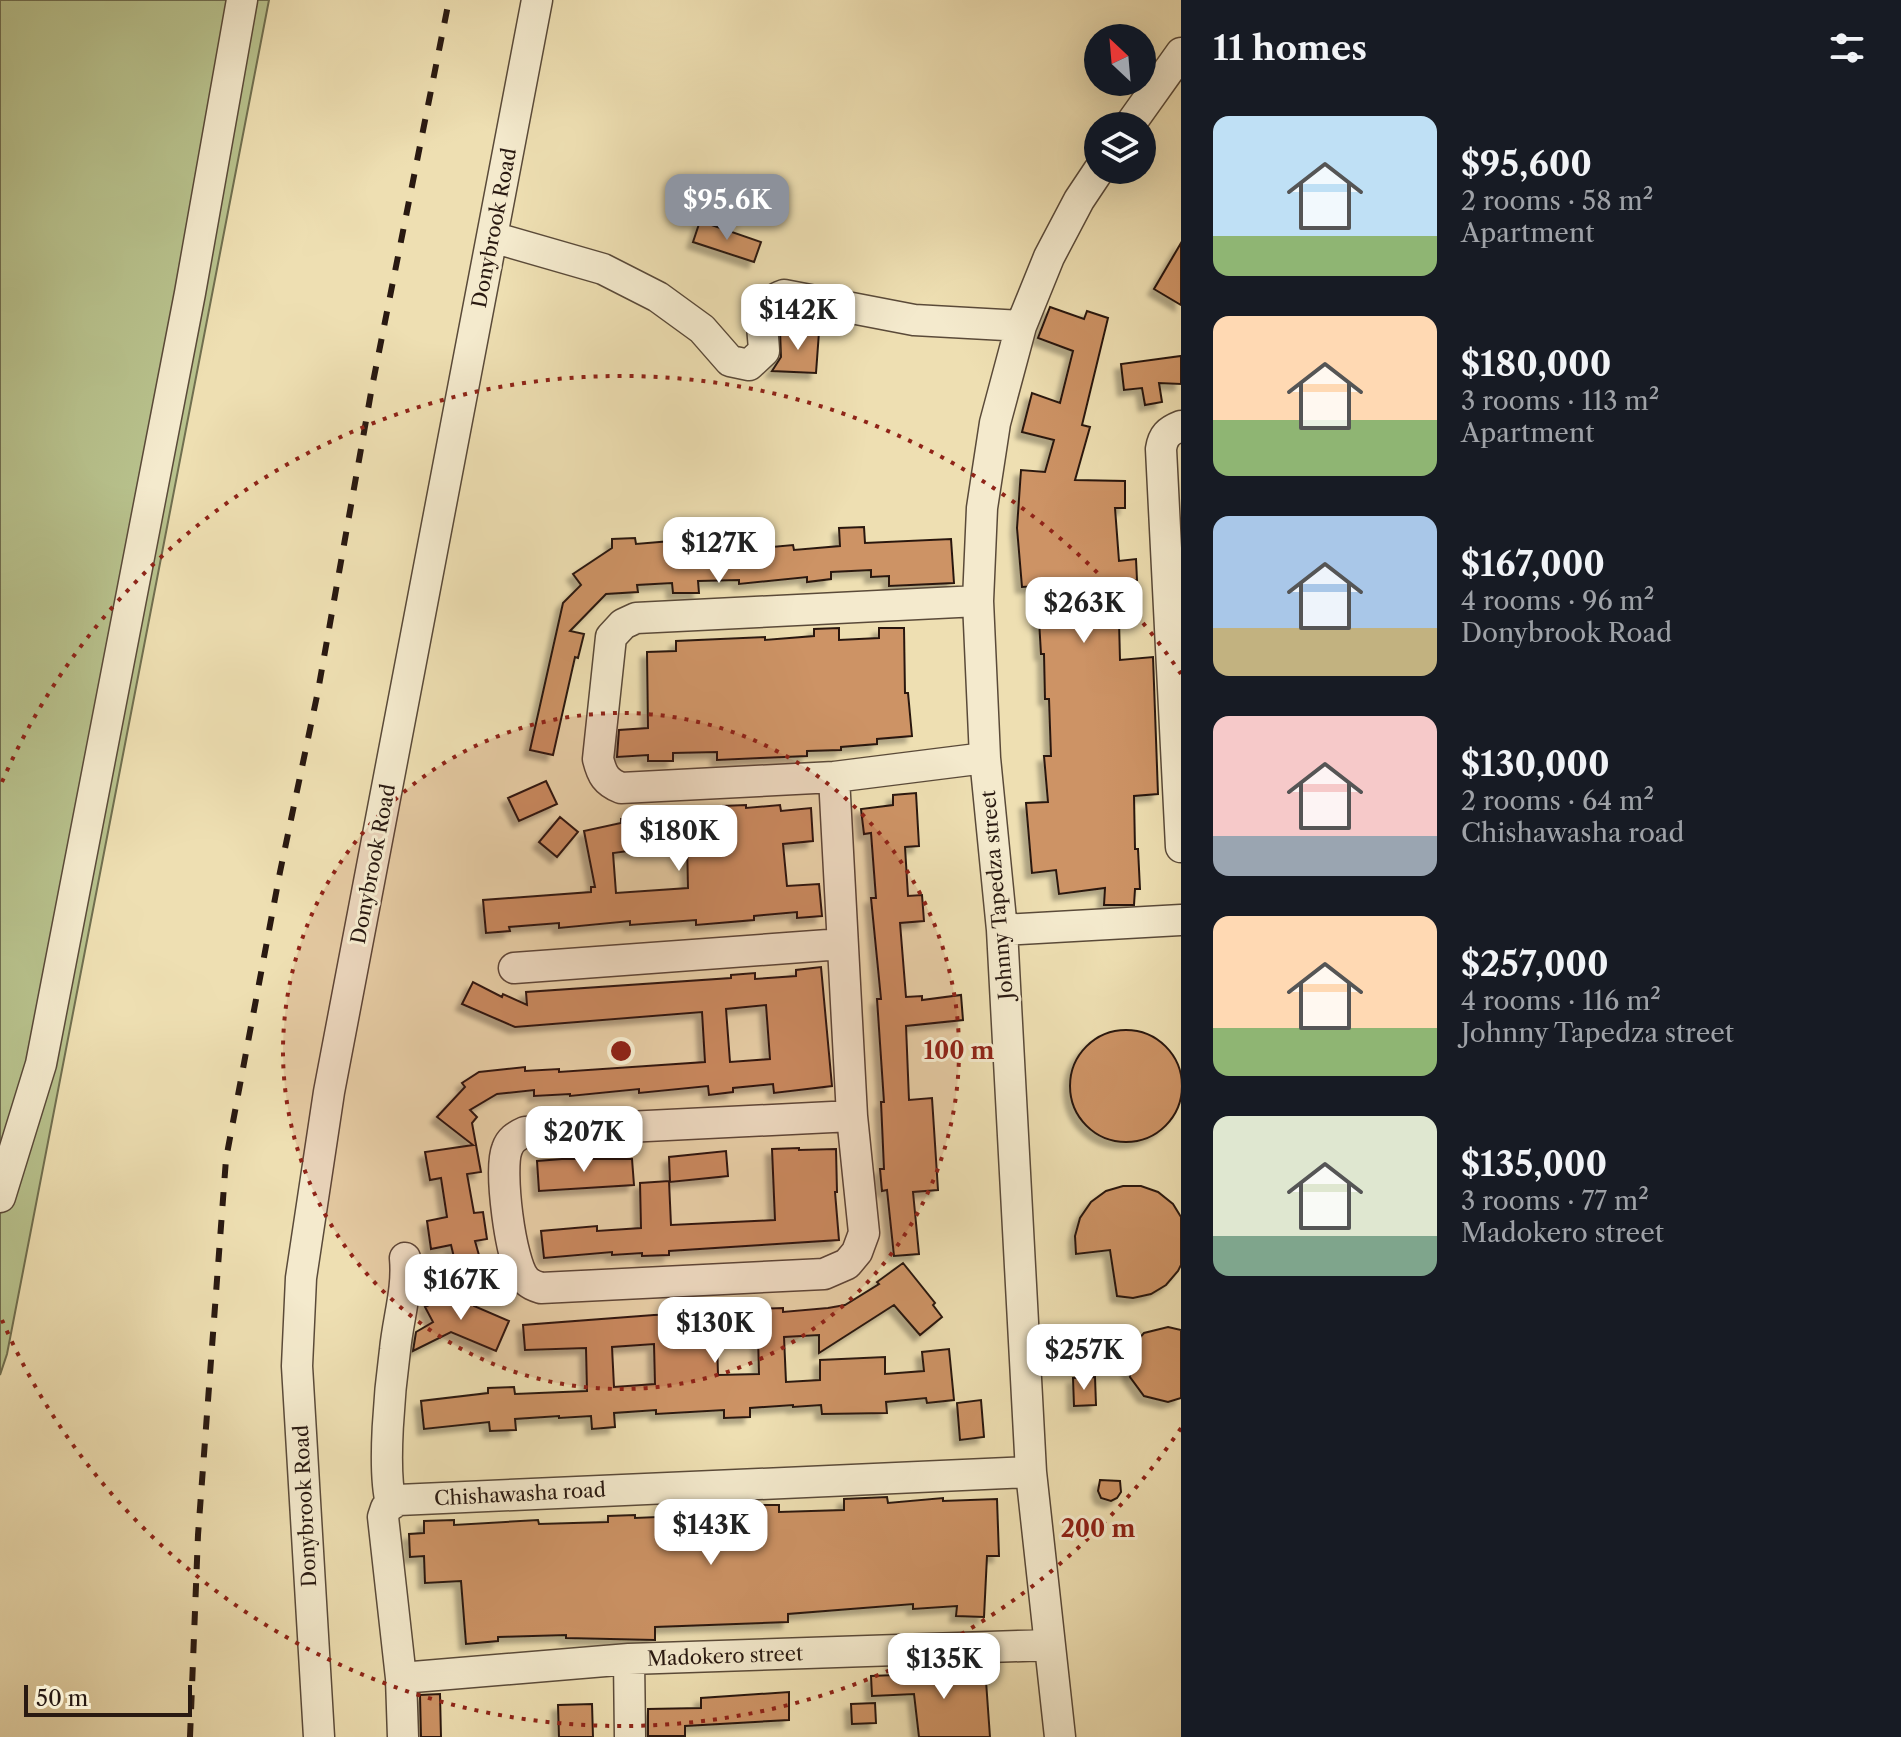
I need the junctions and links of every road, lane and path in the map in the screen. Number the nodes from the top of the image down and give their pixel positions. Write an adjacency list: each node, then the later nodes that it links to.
1 (242, 0): 18 (street)
2 (537, 0): 6 (street, Donybrook Road)
3 (1181, 53): 4 (street)
4 (1139, 112)
5 (1090, 184): 7 (street, Johnny Tapedza street)
6 (492, 237): 7 (street); 25 (street, Donybrook Road)
7 (1021, 326): 9 (street, Johnny Tapedza street)
8 (1181, 426): 12 (street)
9 (978, 601): 10 (street, Johnny Tapedza street); 11 (street)
10 (985, 758): 11 (street); 14 (street, Johnny Tapedza street)
11 (834, 777): 15 (street)
12 (1181, 847)
13 (1181, 920): 14 (street)
14 (1002, 930): 20 (street, Johnny Tapedza street)
15 (842, 944): 16 (street); 17 (street)
16 (514, 968)
17 (852, 1116): 17 (street)
18 (0, 1197)
19 (405, 1258): 21 (street)
20 (1031, 1472): 21 (street, Chishawasha road); 22 (street, Johnny Tapedza street)
21 (391, 1503): 24 (street)
22 (1050, 1645): 23 (street, Madokero street); 28 (street, Johnny Tapedza street)
23 (629, 1659): 24 (street, Madokero street); 27 (street)
24 (401, 1678): 26 (street)
25 (319, 1737)
26 (403, 1737)
27 (630, 1737)
28 (1060, 1737)

